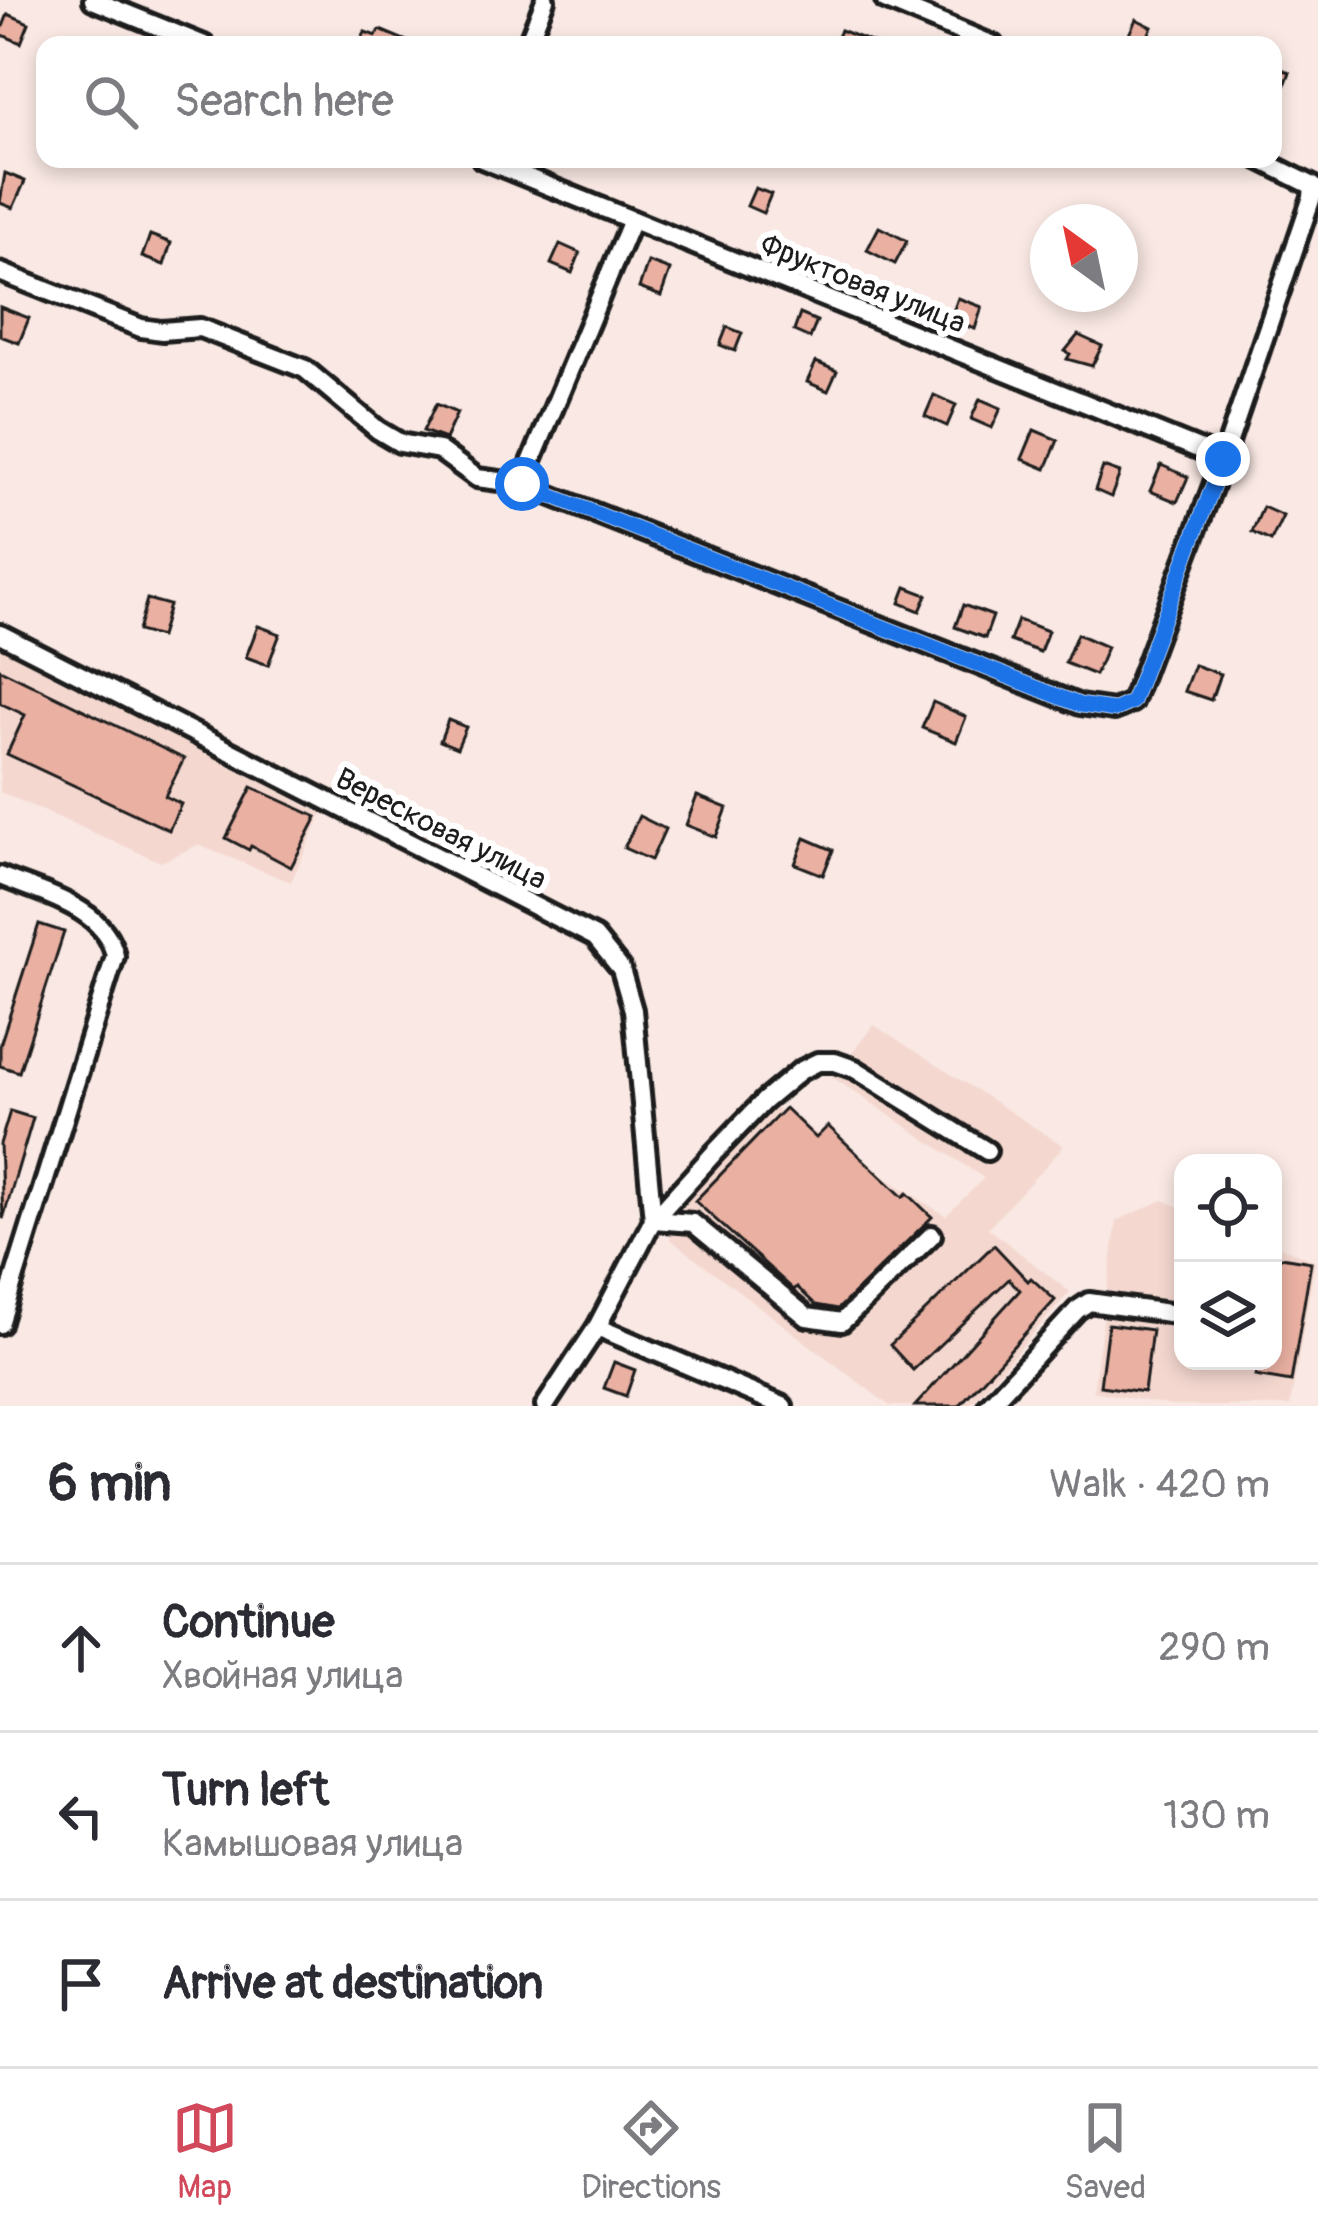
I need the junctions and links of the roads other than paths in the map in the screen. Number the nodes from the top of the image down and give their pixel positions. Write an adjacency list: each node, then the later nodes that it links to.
1 (94, 0): 4 (street)
2 (545, 0): 5 (street)
3 (885, 0): 6 (street)
4 (182, 36)
5 (531, 36)
6 (971, 36)
7 (504, 168): 9 (street, Фруктовая улица)
8 (1276, 168): 11 (street)
9 (632, 220): 11 (street, Фруктовая улица); 12 (street)
10 (0, 272): 12 (street)
11 (1223, 459): 12 (street)
12 (522, 484)
13 (0, 634): 16 (street, Вересковая улица)
14 (0, 877): 18 (street)
15 (987, 1151): 16 (street)
16 (653, 1220): 17 (street); 21 (street)
17 (932, 1235)
18 (9, 1270): 20 (street)
19 (1174, 1314): 24 (street)
20 (0, 1324)
21 (597, 1327): 22 (street); 23 (street)
22 (544, 1406)
23 (783, 1406)
24 (988, 1406)

